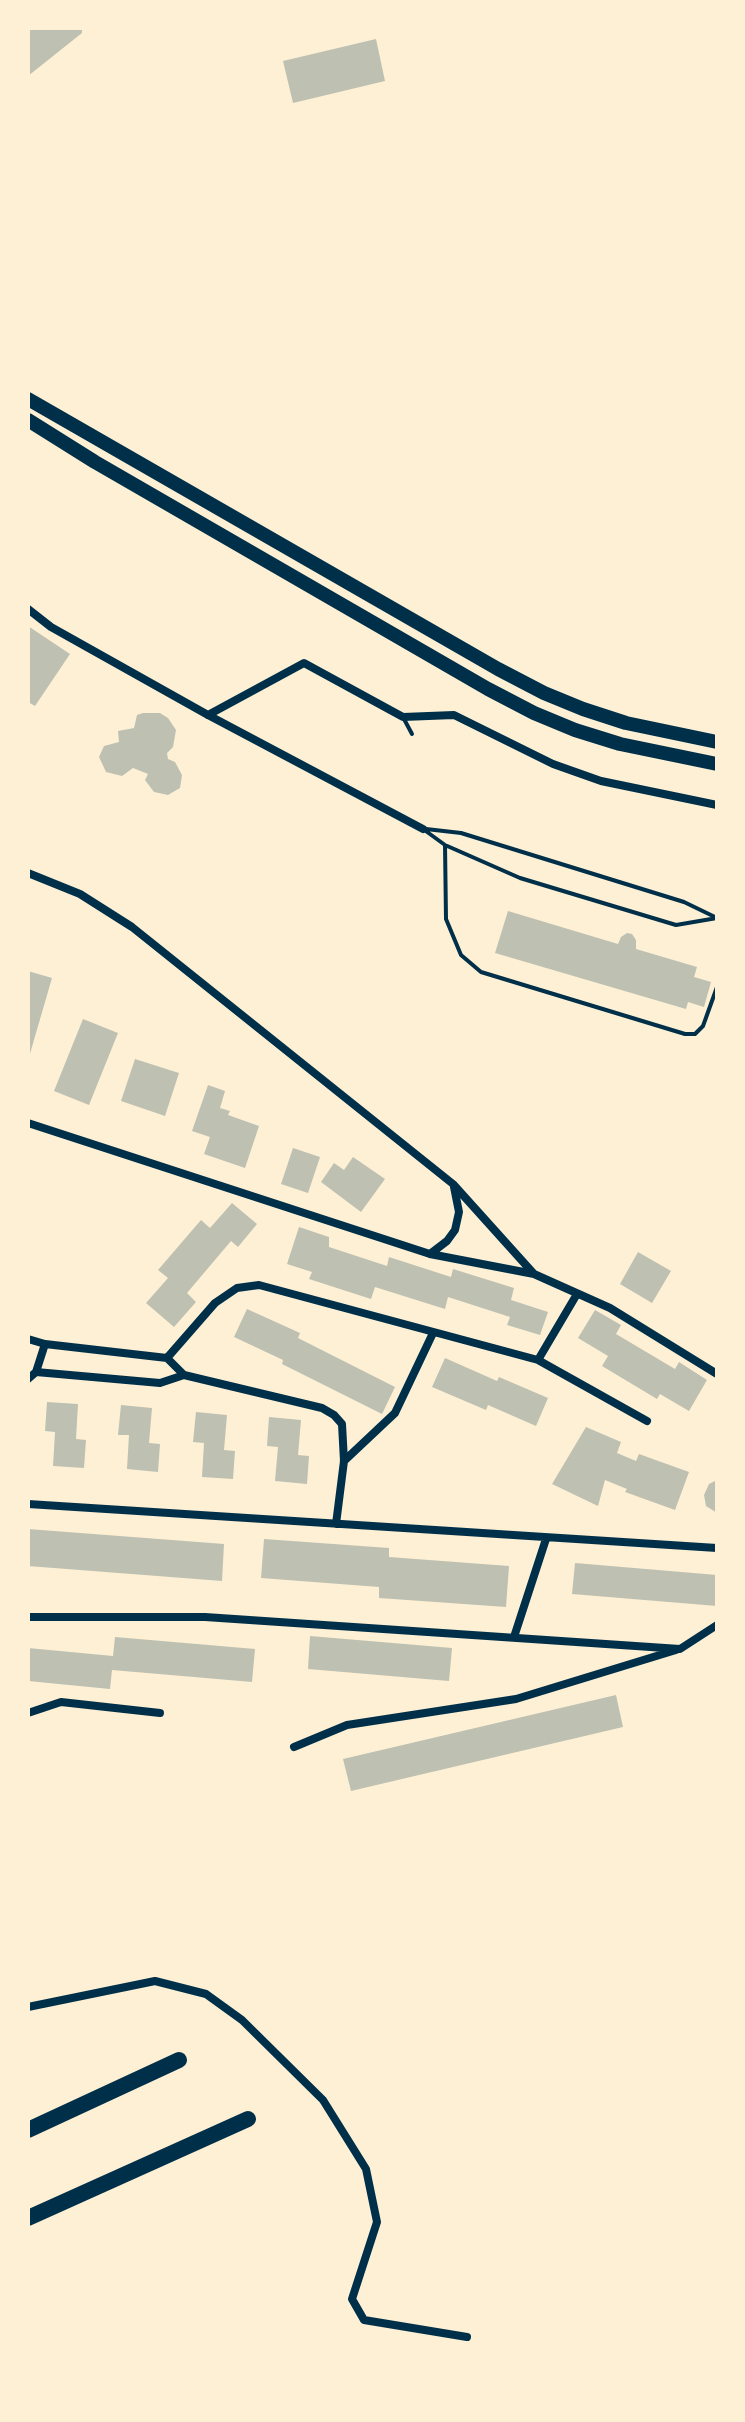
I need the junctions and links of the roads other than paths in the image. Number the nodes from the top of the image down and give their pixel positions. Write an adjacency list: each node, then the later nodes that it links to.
1 (28, 399): 9 (highway)
2 (28, 420): 4 (highway)
3 (28, 431): 4 (highway)
4 (95, 462): 10 (highway)
5 (28, 609): 6 (street)
6 (208, 715): 7 (street); 12 (street)
7 (403, 717): 8 (lane); 11 (street)
8 (412, 734)
9 (717, 742)
10 (717, 764)
11 (717, 805)
12 (423, 829): 13 (lane); 15 (lane)
13 (445, 845): 15 (lane); 16 (lane)
14 (28, 873): 18 (street)
15 (717, 918)
16 (717, 987)
17 (28, 1123): 19 (street)
18 (453, 1184): 19 (street); 20 (street)
19 (430, 1254): 20 (street)
20 (534, 1274): 21 (street)
21 (577, 1294): 26 (street); 28 (street)
22 (433, 1333): 25 (street); 26 (street); 32 (street)
23 (28, 1339): 24 (street)
24 (45, 1344): 25 (street); 27 (street)
25 (167, 1358): 29 (street)
26 (538, 1360): 31 (street)
27 (36, 1372): 29 (street); 30 (street)
28 (717, 1374)
29 (184, 1375): 32 (street)
30 (28, 1379)
31 (647, 1421)
32 (344, 1461): 34 (street)
33 (28, 1504): 34 (street)
34 (336, 1524): 35 (street)
35 (546, 1539): 36 (street); 39 (street)
36 (717, 1548)
37 (28, 1617): 39 (street)
38 (717, 1625): 40 (street)
39 (514, 1637): 40 (street)
40 (680, 1649): 43 (street)
41 (28, 1713): 42 (street)
42 (160, 1713)
43 (294, 1747)
44 (28, 2007): 49 (street)
45 (179, 2060): 47 (highway)
46 (248, 2119): 48 (highway)
47 (28, 2130)
48 (28, 2218)
49 (467, 2337)

